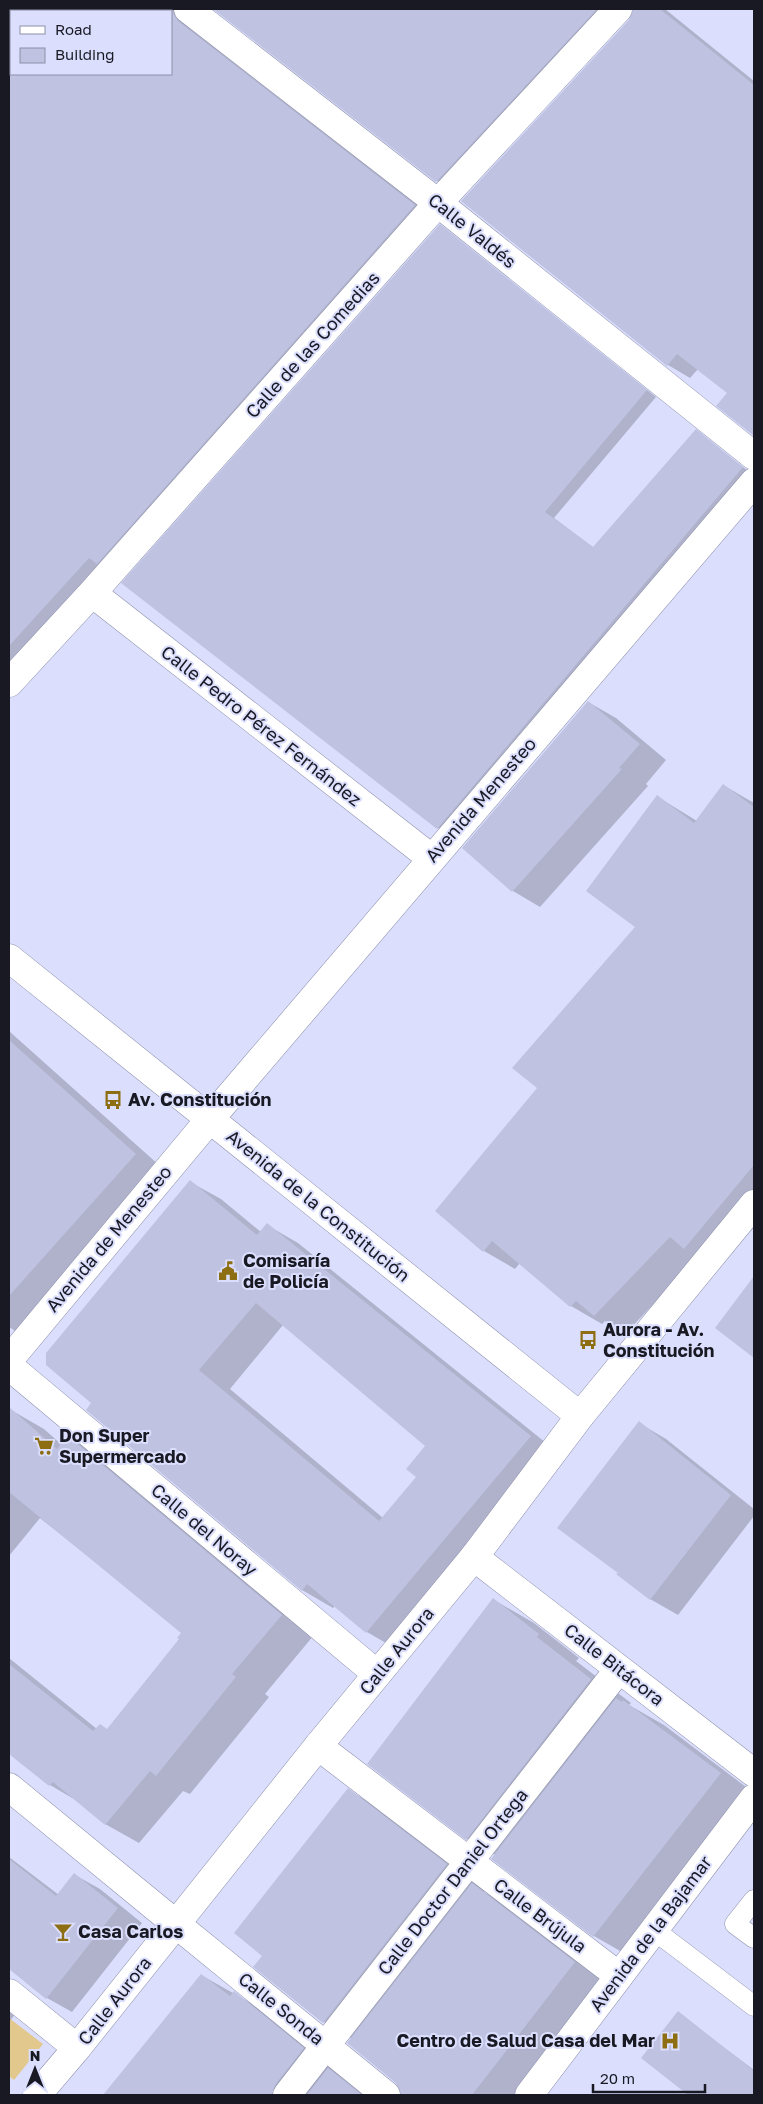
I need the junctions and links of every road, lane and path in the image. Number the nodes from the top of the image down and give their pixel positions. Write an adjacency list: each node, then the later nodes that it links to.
1 (188, 9): 3 (street, Calle Valdés)
2 (618, 9): 3 (street, Calle de las Comedias)
3 (438, 203): 4 (street, Calle Valdés); 6 (street, Calle de las Comedias)
4 (754, 456)
5 (754, 482): 8 (street, Avenida Menesteo)
6 (92, 594): 7 (street, Calle de las Comedias); 8 (street, Calle Pedro Pérez Fernández)
7 (9, 683)
8 (431, 858): 10 (street, Avenida Menesteo)
9 (9, 958): 10 (street, Avenida de la Constitución)
10 (210, 1119): 12 (street, Avenida de Menesteo); 14 (street, Avenida de la Constitución)
11 (754, 1204): 14 (street, Calle Aurora)
12 (9, 1360)
13 (9, 1366): 17 (street, Calle del Noray)
14 (580, 1416): 15 (street, Calle Aurora)
15 (474, 1557): 16 (street, Calle Bitácora); 17 (street, Calle Aurora)
16 (619, 1669): 19 (street, Calle Bitácora); 22 (street, Calle Doctor Daniel Ortega)
17 (377, 1674): 18 (street, Calle Aurora)
18 (318, 1746): 22 (street, Calle Brújula); 24 (street, Calle Aurora)
19 (754, 1773)
20 (9, 1787): 24 (street, Calle Sonda)
21 (754, 1798): 25 (street, Avenida de la Bajamar)
22 (469, 1861): 27 (street, Calle Brújula); 30 (street, Calle Doctor Daniel Ortega)
23 (754, 1900): 26 (lane)
24 (176, 1924): 30 (street, Calle Sonda); 31 (street, Calle Aurora)
25 (654, 1930): 27 (street, Avenida de la Bajamar); 29 (lane)
26 (754, 1938)
27 (619, 1976): 35 (street, Avenida de la Bajamar)
28 (9, 1992): 31 (street)
29 (754, 2006)
30 (326, 2046): 33 (street, Calle Doctor Daniel Ortega); 34 (street, Calle Sonda)
31 (78, 2048): 32 (street, Calle Aurora)
32 (37, 2095)
33 (287, 2095)
34 (386, 2095)
35 (529, 2095)

